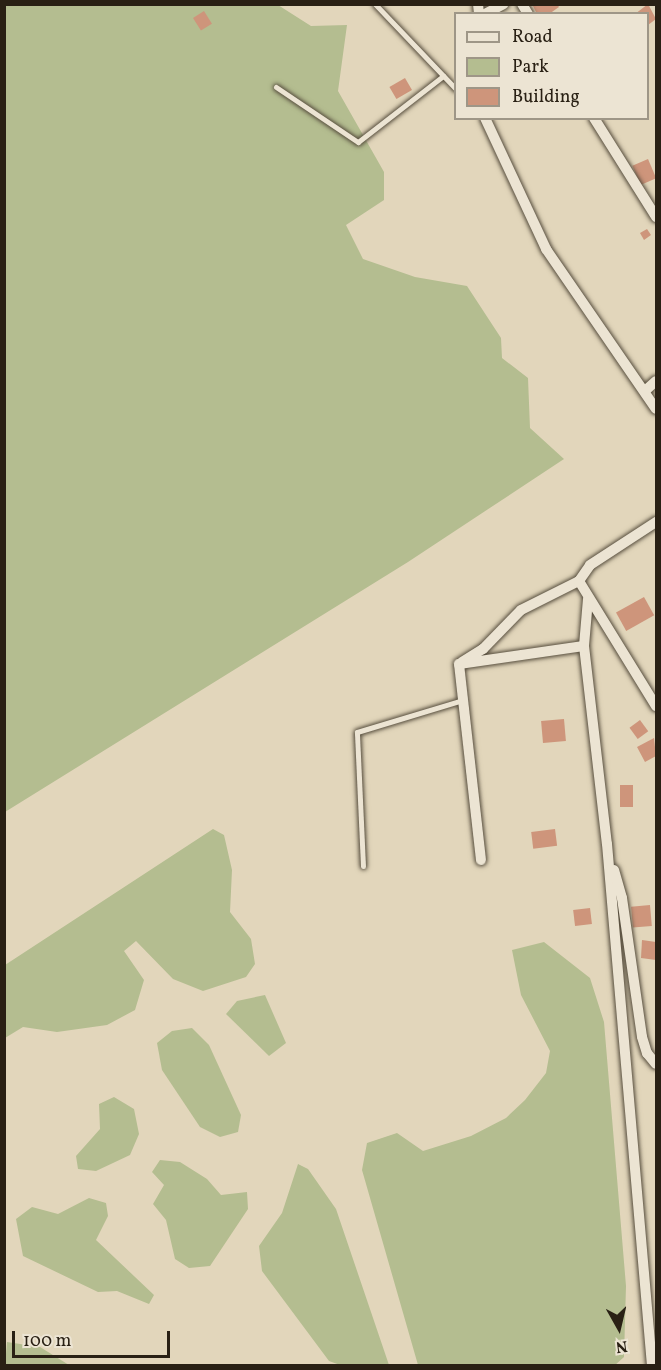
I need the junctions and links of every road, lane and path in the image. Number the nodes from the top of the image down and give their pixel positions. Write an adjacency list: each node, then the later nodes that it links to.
1 (375, 4): 4 (lane)
2 (504, 4): 3 (street)
3 (489, 12)
4 (443, 76): 5 (lane); 6 (lane)
5 (276, 87)
6 (454, 87)
7 (486, 120): 11 (street)
8 (595, 120): 9 (street)
9 (657, 217)
10 (657, 381): 11 (street)
11 (646, 390): 12 (street)
12 (657, 409)
13 (657, 522): 14 (street)
14 (579, 581): 15 (street); 17 (street)
15 (588, 598): 16 (street); 19 (street)
16 (584, 646): 17 (street); 20 (street)
17 (459, 664): 18 (street)
18 (463, 700): 21 (street); 22 (lane)
19 (657, 706)
20 (607, 844): 23 (street); 24 (street)
21 (481, 860)
22 (363, 866)
23 (657, 1064)
24 (652, 1365)

